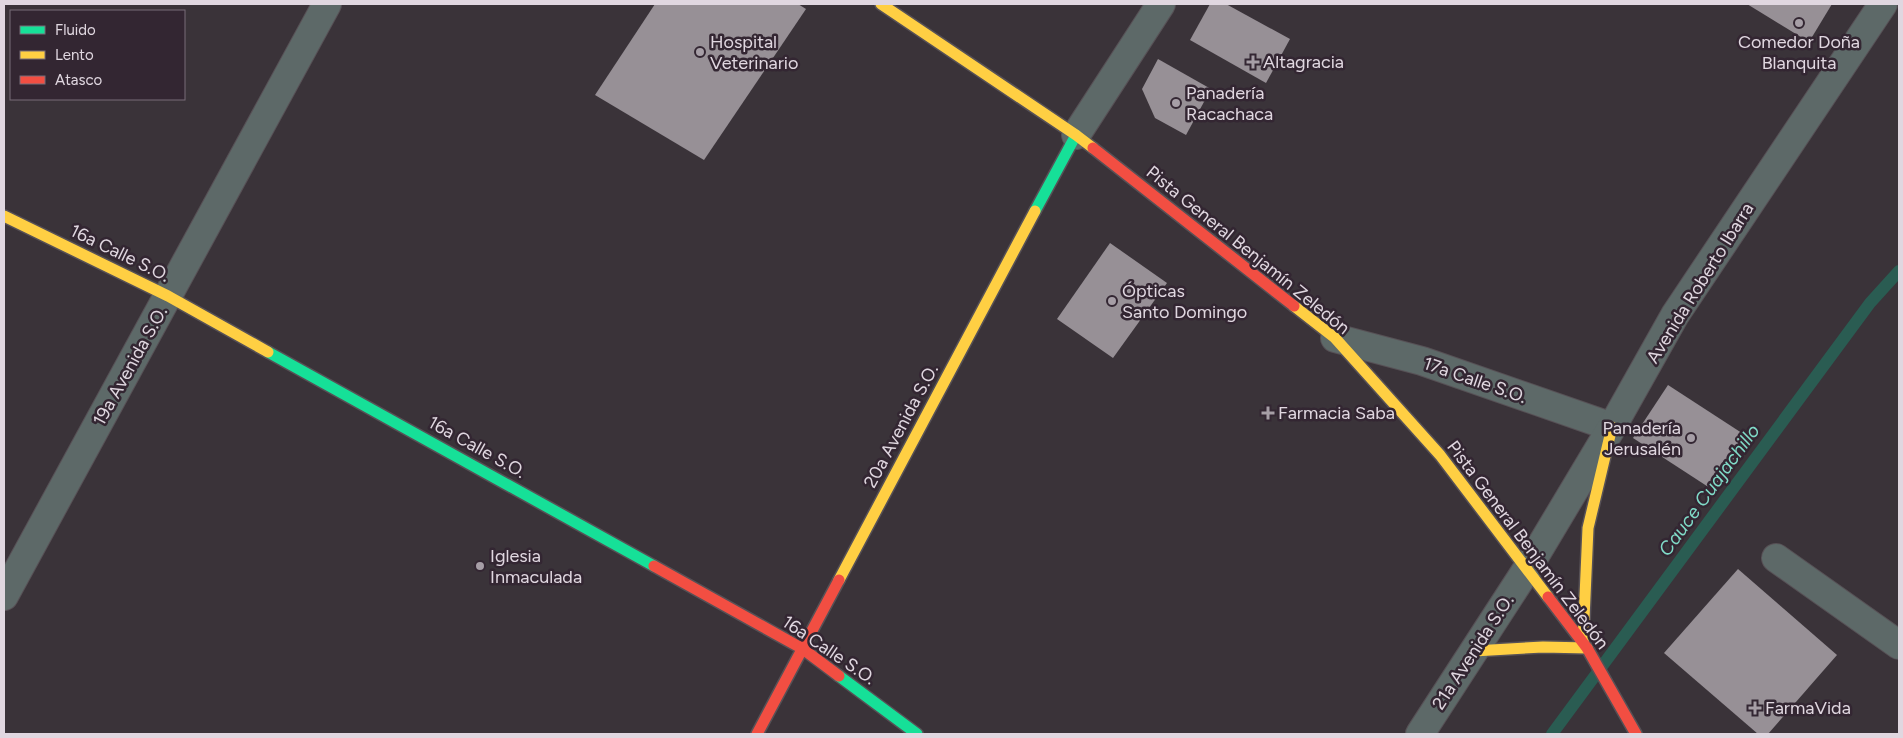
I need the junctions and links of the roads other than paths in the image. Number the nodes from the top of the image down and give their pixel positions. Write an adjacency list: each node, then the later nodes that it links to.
1 (328, 4): 7 (street, 19a Avenida S.O.)
2 (880, 4): 5 (street, Pista General Benjamín Zeledón)
3 (1161, 4): 5 (street)
4 (1883, 4): 9 (street, Avenida Roberto Ibarra)
5 (1076, 135): 8 (street, Pista General Benjamín Zeledón); 15 (street, 20a Avenida S.O.)
6 (4, 216): 7 (street, 16a Calle S.O.)
7 (168, 296): 12 (street, 19a Avenida S.O.); 15 (street, 16a Calle S.O.)
8 (1335, 338): 9 (street, 17a Calle S.O.); 11 (street, Pista General Benjamín Zeledón)
9 (1612, 427): 11 (street, Avenida Roberto Ibarra); 14 (street)
10 (1776, 558): 13 (street)
11 (1527, 569): 14 (street, Pista General Benjamín Zeledón); 16 (street, 21a Avenida S.O.)
12 (4, 596)
13 (1899, 645)
14 (1587, 648): 16 (street); 20 (street, Pista General Benjamín Zeledón)
15 (803, 649): 17 (street, 20a Avenida S.O.); 18 (street, 16a Calle S.O.)
16 (1474, 651): 19 (street, 21a Avenida S.O.)
17 (757, 734)
18 (917, 734)
19 (1420, 734)
20 (1636, 734)

